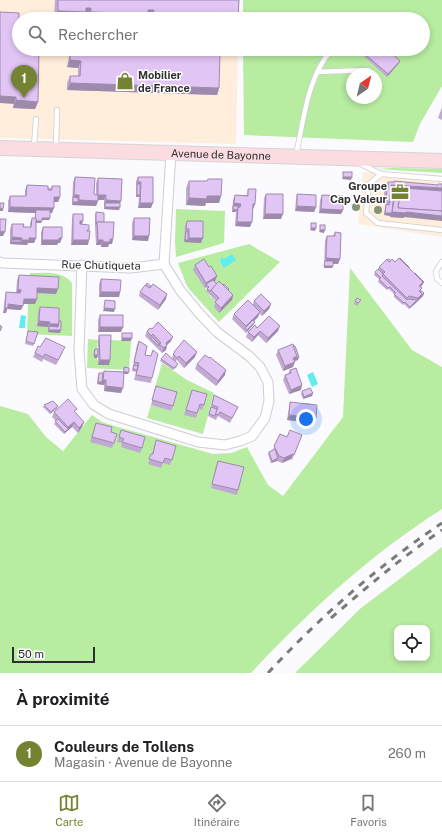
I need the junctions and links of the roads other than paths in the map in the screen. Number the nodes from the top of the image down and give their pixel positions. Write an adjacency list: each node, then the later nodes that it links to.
1 (326, 56): 3 (lane)
2 (346, 71): 3 (lane)
3 (317, 72): 10 (lane)
4 (57, 110): 8 (lane)
5 (36, 119): 7 (lane)
6 (0, 148): 7 (main road, Avenue de Bayonne)
7 (34, 148): 8 (main road, Avenue de Bayonne)
8 (56, 149): 9 (main road, Avenue de Bayonne)
9 (171, 153): 10 (main road, Avenue de Bayonne); 18 (street)
10 (295, 157): 11 (main road, Avenue de Bayonne)
11 (349, 158): 12 (main road, Avenue de Bayonne); 13 (lane)
12 (442, 161)
13 (381, 174): 14 (lane); 15 (lane)
14 (442, 178)
15 (442, 230)
16 (0, 262): 19 (street, Rue Chutiqueta)
17 (442, 262): 20 (lane)
18 (164, 264): 19 (street, Rue Chutiqueta); 19 (street)
19 (82, 265)
20 (442, 283)

